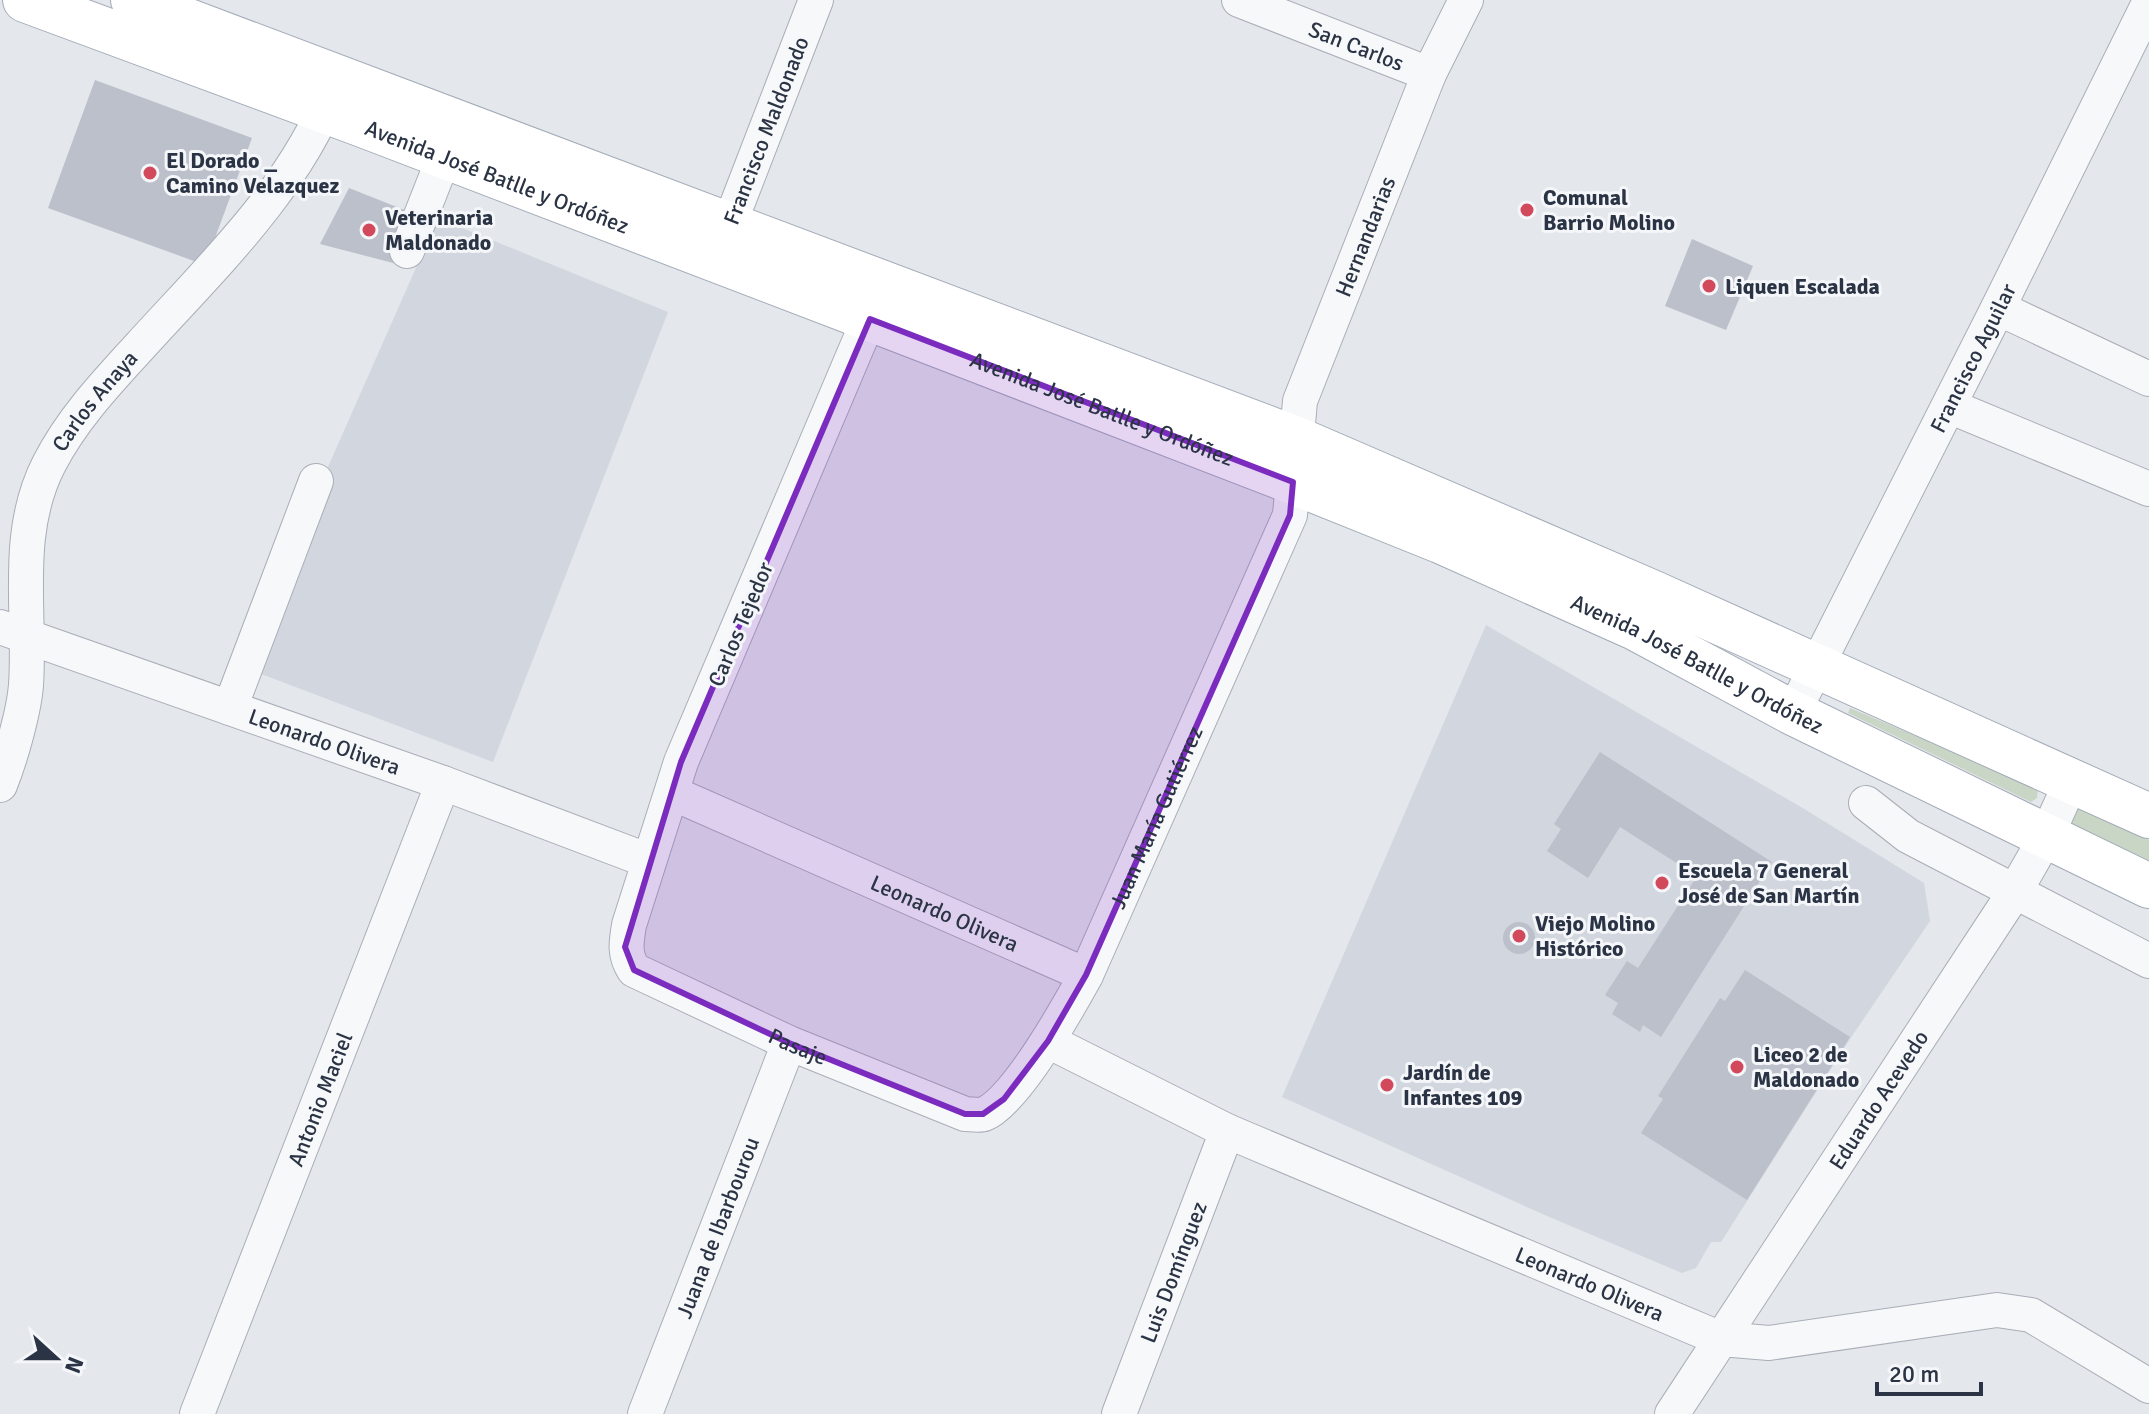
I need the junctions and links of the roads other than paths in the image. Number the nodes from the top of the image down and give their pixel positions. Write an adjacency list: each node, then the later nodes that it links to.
1 (25, 0): 7 (main road, Avenida José Batlle y Ordóñez)
2 (133, 0): 7 (main road, Avenida José Batlle y Ordóñez)
3 (816, 0): 11 (street, Francisco Maldonado)
4 (1239, 0): 8 (street, San Carlos)
5 (1466, 0): 8 (street, Hernandarias)
6 (2149, 3): 14 (street, Francisco Aguilar)
7 (170, 22): 9 (main road, Avenida José Batlle y Ordóñez)
8 (1429, 74): 17 (street, Hernandarias)
9 (331, 94): 10 (main road, Avenida José Batlle y Ordóñez); 11 (main road, Avenida José Batlle y Ordóñez); 20 (street, Carlos Anaya)
10 (444, 157): 11 (main road, Avenida José Batlle y Ordóñez); 12 (street)
11 (722, 244): 13 (main road, Avenida José Batlle y Ordóñez)
12 (407, 251)
13 (877, 302): 17 (main road, Avenida José Batlle y Ordóñez); 27 (street, Carlos Tejedor)
14 (1998, 308): 15 (street); 16 (street, Francisco Aguilar)
15 (2149, 379)
16 (1949, 406): 19 (street); 21 (street, Francisco Aguilar)
17 (1295, 460): 21 (main road, Avenida José Batlle y Ordóñez); 23 (main road, Avenida José Batlle y Ordóñez); 36 (street, Juan María Gutiérrez)
18 (316, 481): 22 (street)
19 (2149, 489)
20 (13, 632): 22 (street, Leonardo Olivera); 26 (street, Carlos Anaya)
21 (1816, 667): 23 (street, Francisco Aguilar); 24 (main road, Avenida José Batlle y Ordóñez)
22 (230, 708): 25 (street, Leonardo Olivera)
23 (1793, 713): 30 (main road, Avenida José Batlle y Ordóñez)
24 (2072, 780): 29 (main road, Avenida José Batlle y Ordóñez); 30 (street, Eduardo Acevedo)
25 (443, 783): 31 (street, Leonardo Olivera); 43 (street, Antonio Maciel)
26 (0, 785)
27 (672, 793): 31 (street, Carlos Tejedor); 36 (street, Leonardo Olivera)
28 (1866, 803): 33 (street)
29 (2149, 816)
30 (2046, 837): 32 (main road, Avenida José Batlle y Ordóñez); 33 (street, Eduardo Acevedo)
31 (649, 861): 35 (street, Carlos Tejedor)
32 (2149, 886)
33 (2014, 893): 34 (street); 41 (street, Eduardo Acevedo)
34 (2149, 961)
35 (634, 970): 38 (street, Pasaje)
36 (1086, 975): 37 (street, Juan María Gutiérrez)
37 (1048, 1041): 39 (street, Juan María Gutiérrez); 40 (street, Leonardo Olivera)
38 (789, 1043): 39 (street, Pasaje); 44 (street, Juana de Ibarbourou)
39 (965, 1114)
40 (1227, 1131): 41 (street, Leonardo Olivera); 45 (street, Luis Domínguez)
41 (1721, 1339): 42 (street, Leonardo Olivera); 46 (street, Eduardo Acevedo)
42 (2149, 1386)
43 (197, 1414)
44 (645, 1414)
45 (1119, 1414)
46 (1672, 1414)

